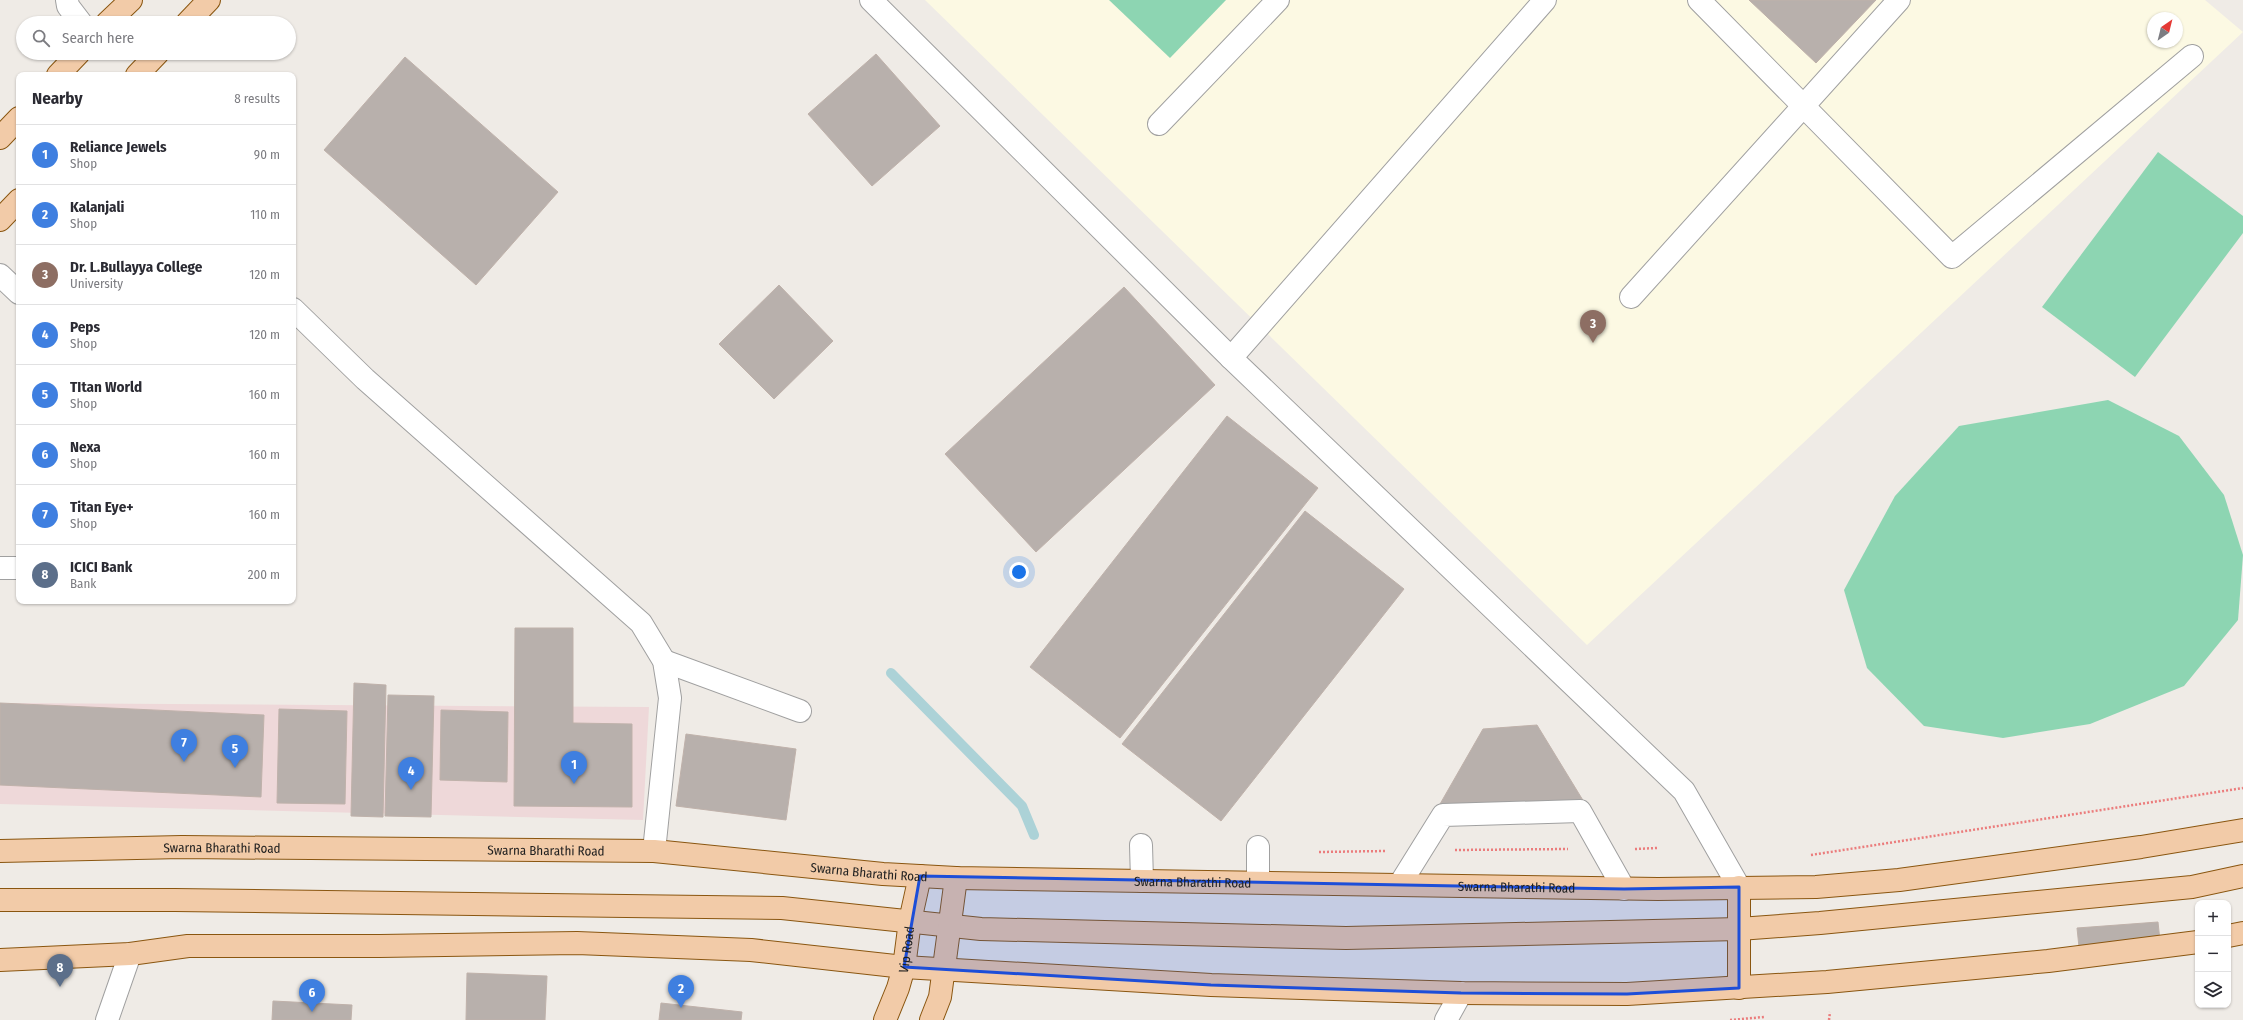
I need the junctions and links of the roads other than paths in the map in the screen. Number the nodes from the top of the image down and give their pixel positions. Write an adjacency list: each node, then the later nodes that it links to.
1 (67, 0): 9 (street)
2 (131, 0): 10 (main road)
3 (209, 0): 11 (main road)
4 (871, 0): 27 (street)
5 (1278, 0): 19 (street)
6 (1545, 0): 27 (street)
7 (1699, 0): 17 (street)
8 (1899, 0): 17 (street)
9 (76, 16)
10 (115, 16)
11 (194, 16)
12 (2192, 56): 17 (street)
13 (72, 60): 15 (main road)
14 (151, 60): 16 (main road)
15 (61, 72)
16 (140, 72)
17 (1803, 106): 25 (street)
18 (16, 121): 20 (main road)
19 (1159, 124)
20 (0, 138)
21 (16, 203): 22 (main road)
22 (0, 220)
23 (0, 275): 24 (street)
24 (16, 290)
25 (1631, 297)
26 (296, 312): 30 (street)
27 (1231, 358): 43 (street)
28 (0, 568): 29 (street)
29 (16, 568)
30 (664, 661): 31 (street); 36 (street)
31 (800, 712)
32 (2243, 830): 43 (main road, Swarna Bharathi Road)
33 (1141, 845): 40 (street)
34 (1258, 847): 41 (street)
35 (0, 851): 36 (main road, Swarna Bharathi Road)
36 (654, 851): 37 (main road, Swarna Bharathi Road)
37 (920, 876): 39 (main road, Swarna Bharathi Road); 46 (main road, Vip Road)
38 (2243, 876): 48 (main road)
39 (956, 878): 40 (main road, Swarna Bharathi Road); 47 (main road)
40 (1142, 881): 41 (main road, Swarna Bharathi Road)
41 (1258, 882): 42 (main road, Swarna Bharathi Road)
42 (1400, 884): 44 (main road, Swarna Bharathi Road); 44 (street)
43 (1739, 887): 44 (main road, Swarna Bharathi Road); 48 (main road)
44 (1624, 888)
45 (0, 900): 46 (main road)
46 (910, 921): 47 (main road); 54 (main road, Vip Road)
47 (949, 926): 48 (main road); 55 (main road)
48 (1739, 929): 56 (main road)
49 (2243, 932): 50 (main road)
50 (2231, 935)
51 (2195, 942): 56 (main road)
52 (130, 954): 53 (main road); 54 (main road); 58 (street)
53 (0, 960)
54 (904, 968): 55 (main road); 59 (main road, Vip Road)
55 (943, 969): 57 (main road); 60 (main road)
56 (1739, 988): 57 (main road)
57 (1460, 992): 61 (street)
58 (107, 1020)
59 (885, 1020)
60 (931, 1020)
61 (1446, 1020)

